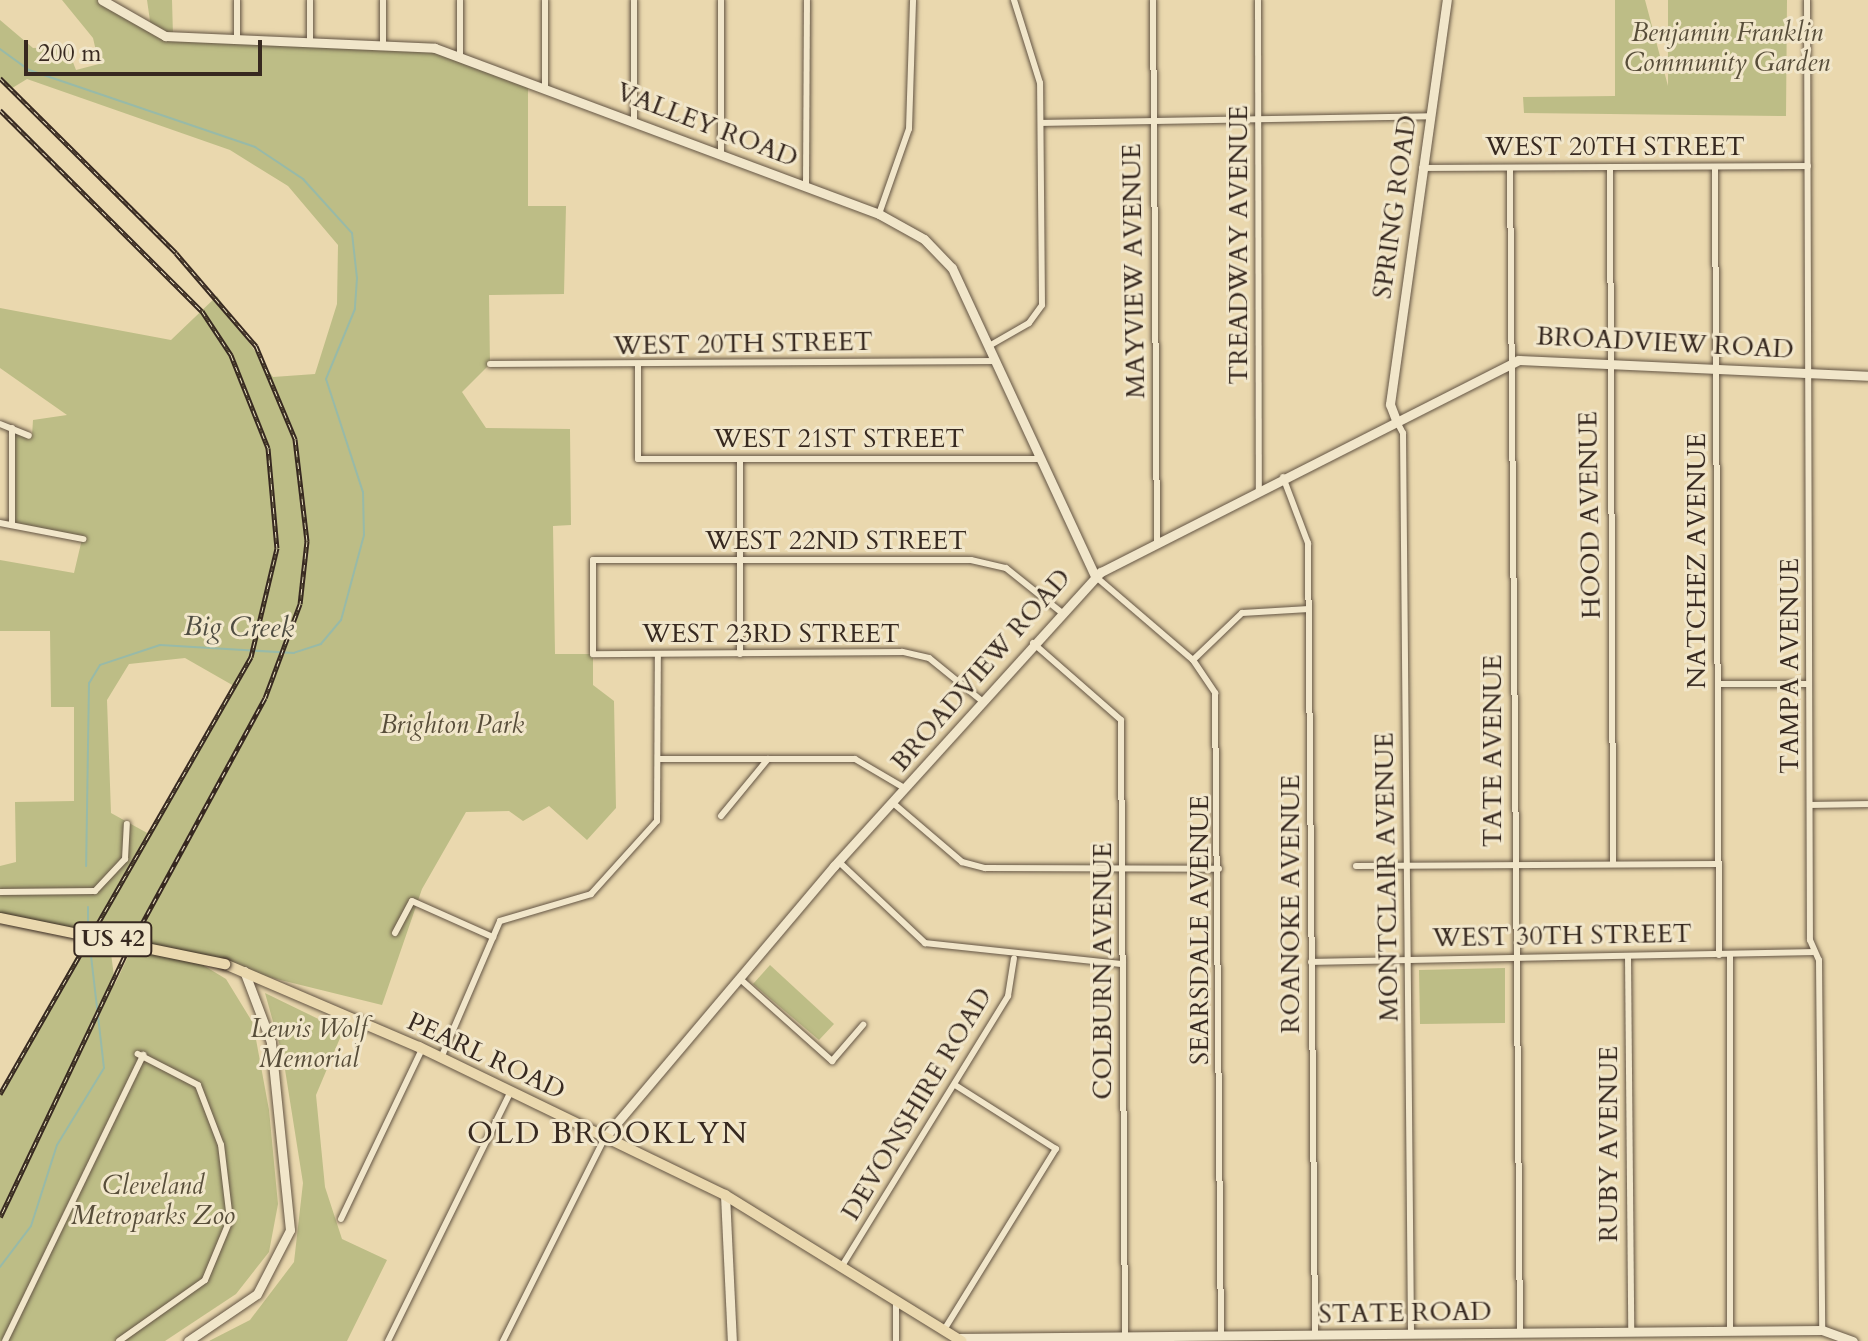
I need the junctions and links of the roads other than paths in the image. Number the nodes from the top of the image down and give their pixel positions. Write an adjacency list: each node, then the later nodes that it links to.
1 (102, 0): 16 (main road, VALLEY ROAD)
2 (237, 0): 16 (street)
3 (310, 0): 17 (street)
4 (383, 0): 18 (street)
5 (460, 0): 19 (street)
6 (545, 0): 20 (street)
7 (634, 0): 23 (street)
8 (721, 0): 26 (street)
9 (807, 0): 32 (street)
10 (913, 0): 33 (street)
11 (1014, 0): 25 (street)
12 (1153, 0): 24 (street, MAYVIEW AVENUE)
13 (1258, 0): 22 (street, TREADWAY AVENUE)
14 (1447, 0): 21 (main road, SPRING ROAD)
15 (1807, 0): 27 (street, TAMPA AVENUE)
16 (237, 40): 17 (main road, VALLEY ROAD)
17 (310, 42): 18 (main road, VALLEY ROAD)
18 (383, 44): 19 (main road, VALLEY ROAD)
19 (460, 56): 20 (main road, VALLEY ROAD)
20 (545, 89): 23 (main road, VALLEY ROAD)
21 (1429, 116): 22 (street); 30 (main road, SPRING ROAD)
22 (1259, 120): 24 (street); 50 (street, TREADWAY AVENUE)
23 (634, 121): 26 (main road, VALLEY ROAD)
24 (1153, 122): 25 (street); 54 (street, MAYVIEW AVENUE)
25 (1041, 123): 34 (street)
26 (721, 153): 32 (main road, VALLEY ROAD)
27 (1808, 166): 29 (street, WEST 20TH STREET); 41 (street, TAMPA AVENUE)
28 (1610, 167): 29 (street, WEST 20TH STREET); 31 (street, WEST 20TH STREET); 37 (street, HOOD AVENUE)
29 (1715, 167): 40 (street, NATCHEZ AVENUE)
30 (1422, 168): 31 (street, WEST 20TH STREET); 43 (main road, SPRING ROAD)
31 (1510, 168): 36 (street, TATE AVENUE)
32 (806, 186): 33 (main road, VALLEY ROAD)
33 (879, 214): 34 (main road, VALLEY ROAD)
34 (989, 346): 35 (main road, VALLEY ROAD)
35 (995, 361): 39 (street, WEST 20TH STREET); 48 (main road, VALLEY ROAD)
36 (1511, 362): 37 (main road, BROADVIEW ROAD); 43 (main road, BROADVIEW ROAD); 80 (street, TATE AVENUE)
37 (1609, 362): 40 (main road, BROADVIEW ROAD); 76 (street, HOOD AVENUE)
38 (490, 364): 39 (street, WEST 20TH STREET)
39 (638, 365): 47 (street, WEST 21ST STREET)
40 (1716, 367): 41 (main road, BROADVIEW ROAD); 64 (street, NATCHEZ AVENUE)
41 (1808, 372): 42 (main road, BROADVIEW ROAD); 65 (street, TAMPA AVENUE)
42 (1867, 374)
43 (1396, 420): 49 (main road, BROADVIEW ROAD); 79 (street, MONTCLAIR AVENUE)
44 (0, 424): 45 (street)
45 (12, 428): 46 (street); 52 (street)
46 (29, 436)
47 (740, 459): 48 (street, WEST 21ST STREET); 55 (street)
48 (1040, 459): 56 (main road, VALLEY ROAD)
49 (1283, 477): 50 (main road, BROADVIEW ROAD); 57 (street, ROANOKE AVENUE)
50 (1259, 489): 54 (main road, BROADVIEW ROAD)
51 (0, 523): 52 (street)
52 (12, 523): 53 (street)
53 (83, 539)
54 (1157, 542): 56 (main road, BROADVIEW ROAD)
55 (740, 560): 58 (street, WEST 22ND STREET); 60 (street, WEST 22ND STREET); 62 (street)
56 (1095, 576): 58 (main road, BROADVIEW ROAD); 63 (street, SEARSDALE AVENUE)
57 (1309, 609): 63 (street); 94 (street, ROANOKE AVENUE)
58 (1061, 612): 59 (main road, BROADVIEW ROAD)
59 (1033, 643): 66 (main road, BROADVIEW ROAD); 81 (street, COLBURN AVENUE)
60 (593, 654): 61 (street, WEST 23RD STREET)
61 (658, 654): 62 (street, WEST 23RD STREET); 67 (street)
62 (740, 654): 66 (street, WEST 23RD STREET)
63 (1193, 660): 82 (street, SEARSDALE AVENUE)
64 (1718, 684): 65 (street); 77 (street, NATCHEZ AVENUE)
65 (1809, 684): 72 (street, TAMPA AVENUE)
66 (982, 701): 69 (main road, BROADVIEW ROAD)
67 (658, 759): 68 (street); 86 (street)
68 (768, 759): 69 (street); 73 (street)
69 (906, 789): 70 (main road, BROADVIEW ROAD)
70 (893, 803): 75 (main road, BROADVIEW ROAD); 81 (street)
71 (1868, 804): 72 (street)
72 (1811, 805): 87 (street, TAMPA AVENUE)
73 (721, 816)
74 (127, 824): 83 (street)
75 (838, 861): 91 (street); 97 (main road, BROADVIEW ROAD)
76 (1613, 864): 77 (street); 80 (street)
77 (1718, 864): 88 (street, NATCHEZ AVENUE)
78 (1356, 866): 79 (street)
79 (1407, 866): 80 (street); 92 (street, MONTCLAIR AVENUE)
80 (1513, 866): 93 (street, TATE AVENUE)
81 (1123, 868): 82 (street); 95 (street, COLBURN AVENUE)
82 (1219, 869): 114 (street, SEARSDALE AVENUE)
83 (0, 892)
84 (0, 918): 96 (main road, PEARL ROAD / US 42, bridge)
85 (395, 933): 86 (street)
86 (493, 937): 100 (street)
87 (1813, 952): 89 (street, WEST 30TH STREET); 110 (street, TAMPA AVENUE)
88 (1719, 955): 89 (street, WEST 30TH STREET); 90 (street, WEST 30TH STREET)
89 (1730, 955): 109 (street)
90 (1628, 956): 93 (street, WEST 30TH STREET); 111 (street, RUBY AVENUE)
91 (1014, 958): 95 (street); 101 (street, DEVONSHIRE ROAD)
92 (1409, 958): 93 (street, WEST 30TH STREET); 94 (street, WEST 30TH STREET); 113 (street, MONTCLAIR AVENUE)
93 (1517, 958): 112 (street, TATE AVENUE)
94 (1311, 962): 115 (street, ROANOKE AVENUE)
95 (1123, 964): 119 (street, COLBURN AVENUE)
96 (244, 971): 99 (main road, PEARL ROAD / US 42); 124 (main road)
97 (739, 978): 98 (street); 103 (main road, BROADVIEW ROAD)
98 (863, 1025)
99 (422, 1049): 100 (main road, PEARL ROAD / US 42); 105 (street)
100 (441, 1058): 102 (main road, PEARL ROAD / US 42)
101 (955, 1085): 106 (street, DEVONSHIRE ROAD); 108 (street)
102 (511, 1091): 103 (main road, PEARL ROAD / US 42); 125 (street)
103 (605, 1137): 104 (main road, PEARL ROAD / US 42); 126 (street, BROADVIEW ROAD)
104 (725, 1195): 106 (main road, PEARL ROAD / US 42); 127 (main road)
105 (341, 1219)
106 (842, 1266): 107 (main road, PEARL ROAD / US 42)
107 (896, 1301): 108 (main road, PEARL ROAD / US 42); 128 (street)
108 (944, 1330): 121 (main road, PEARL ROAD / US 42)
109 (1730, 1330): 117 (main road, STATE ROAD); 118 (main road, STATE ROAD)
110 (1822, 1330): 118 (main road, STATE ROAD); 129 (main road, STATE ROAD)
111 (1631, 1332): 116 (main road, STATE ROAD); 117 (main road, STATE ROAD)
112 (1520, 1333): 116 (main road, STATE ROAD); 120 (main road, STATE ROAD)
113 (1411, 1335): 115 (main road, STATE ROAD); 120 (main road, STATE ROAD)
114 (1221, 1336): 115 (main road, STATE ROAD); 119 (main road, STATE ROAD)
115 (1315, 1336)
116 (1579, 1336)
117 (1673, 1336)
118 (1770, 1336)
119 (1125, 1338): 121 (main road, STATE ROAD)
120 (1468, 1338)
121 (957, 1340)
122 (5, 1341): 123 (street)
123 (119, 1341)
124 (188, 1341)
125 (388, 1341)
126 (503, 1341)
127 (732, 1341)
128 (896, 1341)
129 (1853, 1341)

